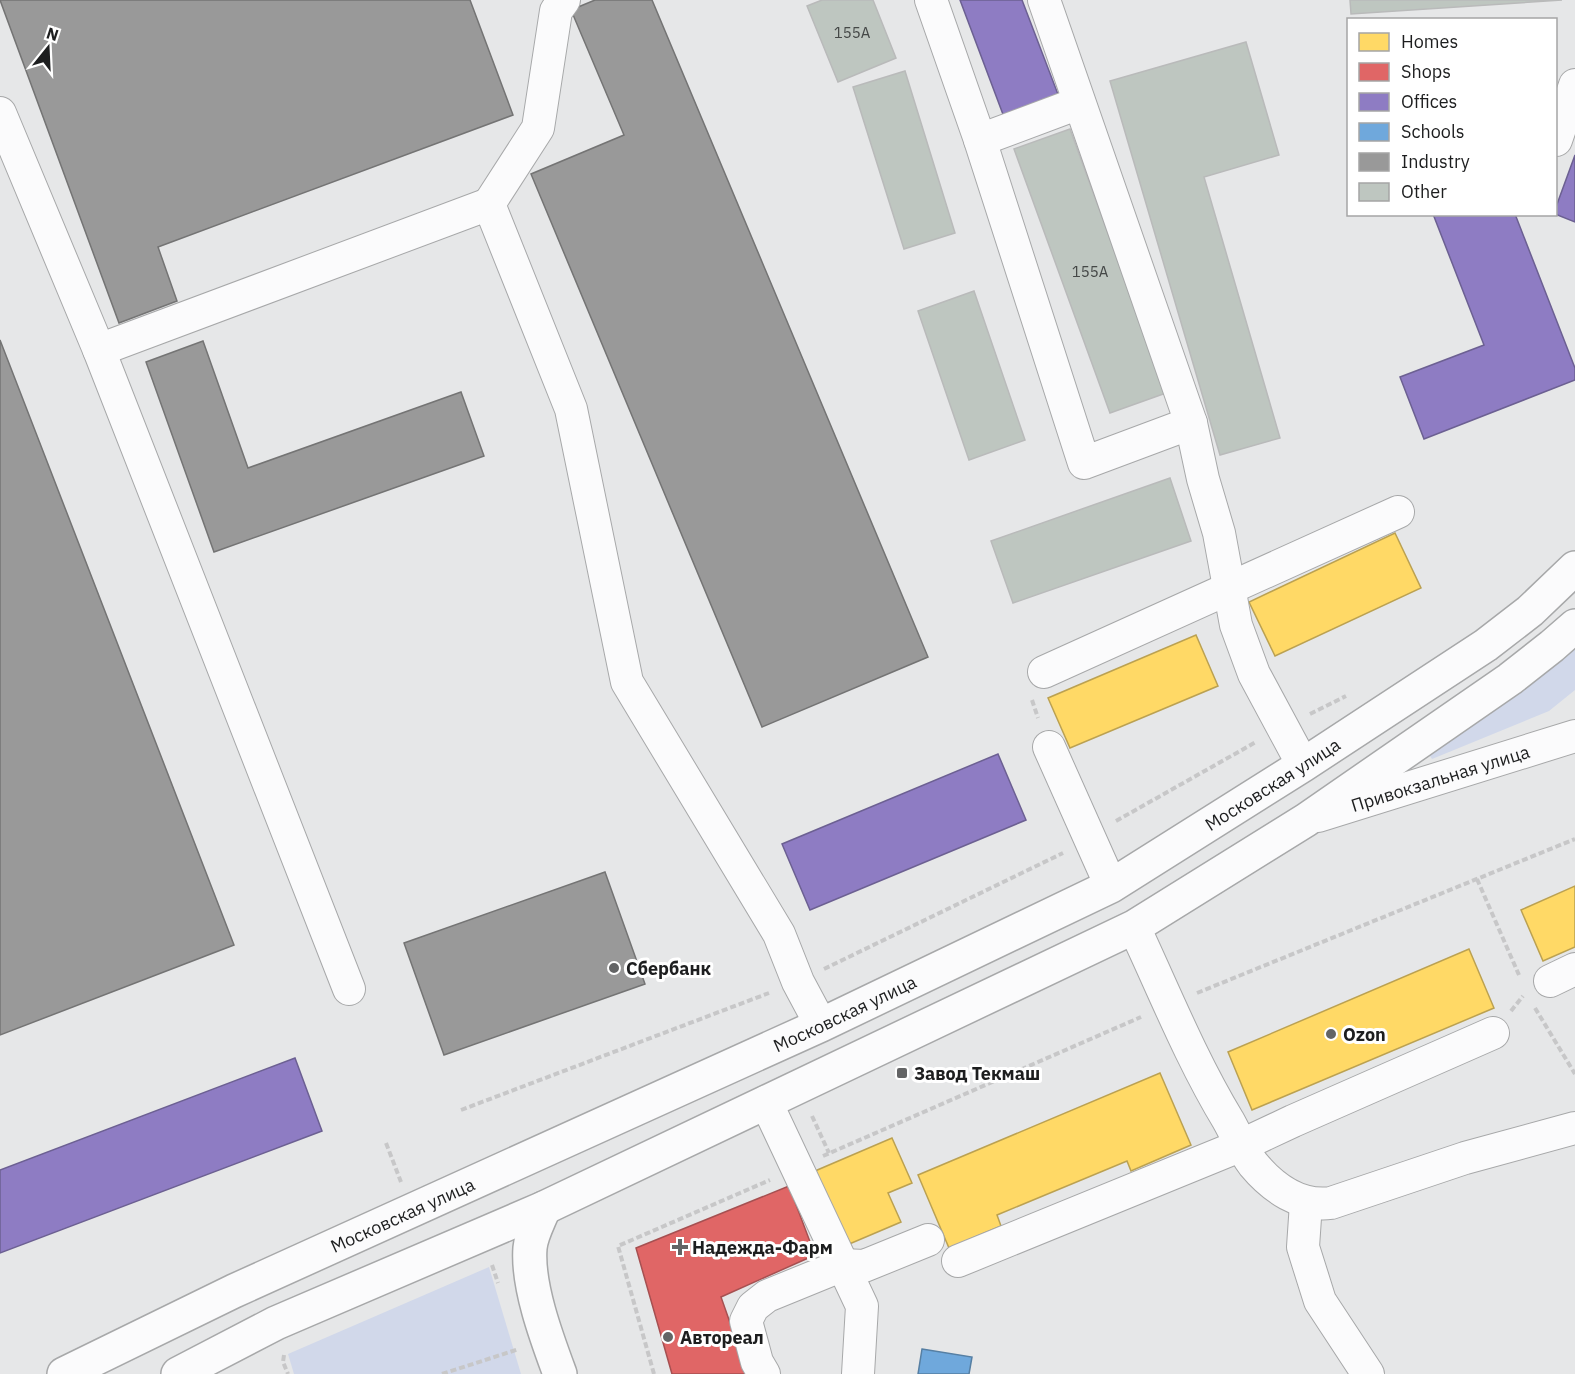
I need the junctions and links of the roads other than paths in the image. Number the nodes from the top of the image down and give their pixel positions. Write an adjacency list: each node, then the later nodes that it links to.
1 (564, 0): 9 (street)
2 (931, 0): 8 (street)
3 (1044, 0): 5 (street)
4 (1575, 85): 7 (street)
5 (1079, 103): 8 (street); 11 (street)
6 (0, 113): 10 (street)
7 (1557, 137)
8 (980, 140): 11 (street)
9 (489, 204): 10 (street); 24 (street)
10 (99, 350): 23 (street)
11 (1191, 423): 14 (street)
12 (1398, 512): 14 (street)
13 (1575, 568): 19 (main road, Московская улица)
14 (1230, 588): 16 (street); 19 (street)
15 (1575, 626): 20 (main road)
16 (1044, 672)
17 (1575, 736): 20 (street, Привокзальная улица)
18 (1049, 747): 21 (street)
19 (1304, 765): 21 (main road, Московская улица)
20 (1306, 820): 22 (main road)
21 (1111, 886): 24 (main road, Московская улица)
22 (1134, 927): 26 (main road); 28 (street)
23 (349, 989)
24 (821, 1025): 34 (main road, Московская улица)
25 (1493, 1033): 28 (street)
26 (766, 1102): 30 (main road); 33 (street)
27 (1575, 1128): 29 (street)
28 (1242, 1145): 29 (street); 32 (street)
29 (1306, 1203): 39 (street)
30 (544, 1208): 35 (main road); 36 (main road)
31 (928, 1240): 33 (street)
32 (958, 1261)
33 (843, 1265): 37 (street); 38 (street)
34 (82, 1371)
35 (178, 1374)
36 (560, 1374)
37 (764, 1374)
38 (858, 1374)
39 (1368, 1374)

